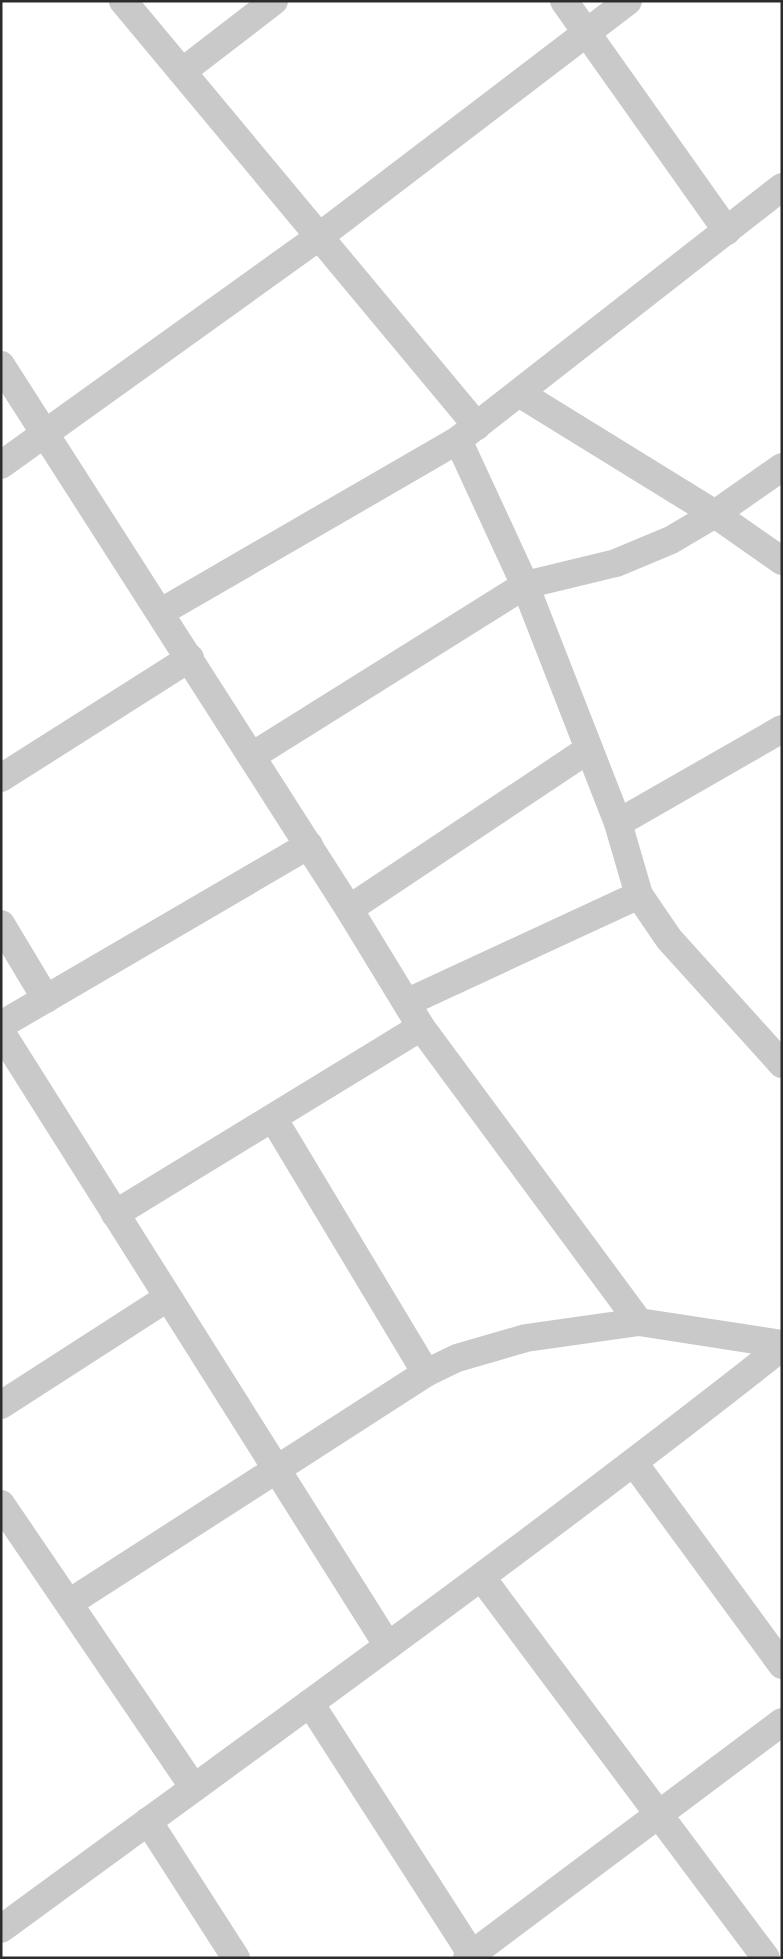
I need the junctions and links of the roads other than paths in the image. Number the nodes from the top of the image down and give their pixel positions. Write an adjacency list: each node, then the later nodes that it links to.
1 (123, 1): 6 (street)
2 (274, 1): 6 (street)
3 (564, 1): 5 (street)
4 (628, 1): 5 (street)
5 (587, 33): 8 (street); 9 (street)
6 (182, 71): 9 (street)
7 (782, 187): 8 (street)
8 (727, 231): 11 (street)
9 (320, 236): 12 (street); 13 (street)
10 (1, 365): 13 (street)
11 (519, 393): 12 (street); 16 (street)
12 (467, 433): 18 (street); 19 (street)
13 (47, 434): 14 (street); 19 (street)
14 (1, 465)
15 (782, 467): 16 (street)
16 (715, 514): 17 (street); 18 (street)
17 (782, 561)
18 (525, 585): 22 (street); 23 (street)
19 (161, 612): 20 (street)
20 (190, 658): 23 (street); 24 (street)
21 (782, 729): 25 (street)
22 (589, 749): 25 (street); 28 (street)
23 (252, 756): 26 (street)
24 (1, 778)
25 (618, 823): 27 (street)
26 (309, 845): 28 (street); 30 (street)
27 (639, 895): 31 (street); 35 (street)
28 (349, 909): 31 (street)
29 (1, 924): 30 (street)
30 (46, 999): 32 (street)
31 (408, 1002): 33 (street)
32 (1, 1025)
33 (421, 1026): 36 (street); 39 (street)
34 (1, 1032): 37 (street)
35 (782, 1064)
36 (272, 1118): 37 (street); 41 (street)
37 (115, 1214): 38 (street)
38 (167, 1298): 42 (street); 44 (street)
39 (639, 1322): 40 (street); 41 (street)
40 (782, 1345): 43 (street)
41 (426, 1373): 44 (street)
42 (1, 1405)
43 (634, 1464): 46 (street); 49 (street)
44 (276, 1469): 47 (street); 48 (street)
45 (1, 1504): 47 (street)
46 (482, 1578): 48 (street); 53 (street)
47 (69, 1603): 52 (street)
48 (388, 1646): 50 (street)
49 (782, 1664)
50 (310, 1703): 52 (street); 57 (street)
51 (782, 1722): 53 (street)
52 (194, 1788): 54 (street)
53 (658, 1814): 57 (street); 59 (street)
54 (148, 1821): 55 (street); 58 (street)
55 (1, 1929)
56 (782, 1950): 60 (street)
57 (471, 1956)
58 (236, 1958)
59 (766, 1958)
60 (770, 1958)

